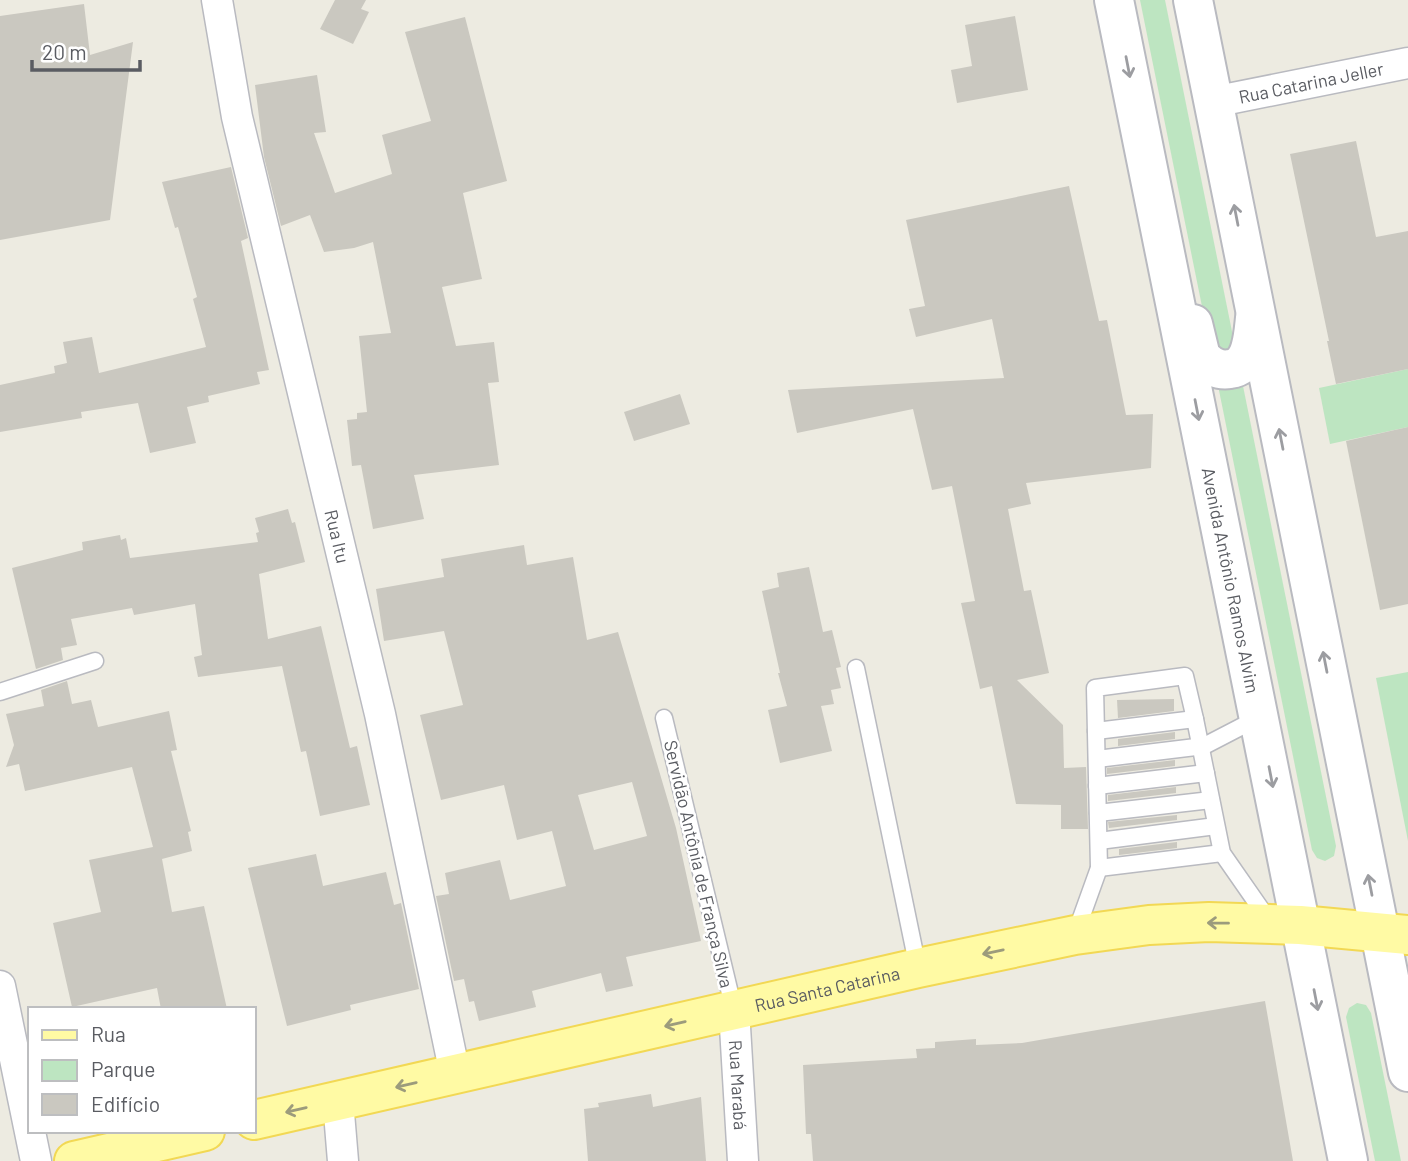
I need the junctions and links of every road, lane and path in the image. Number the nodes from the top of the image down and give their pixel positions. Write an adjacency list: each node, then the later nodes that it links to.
1 (217, 0): 32 (street, Rua Itu)
2 (1114, 0): 6 (street, Avenida Antônio Ramos Alvim, one-way to 6)
3 (1193, 0): 5 (street)
4 (1408, 63): 5 (street, Rua Catarina Jeller)
5 (1213, 102): 7 (street, one-way to 5)
6 (1162, 234): 7 (street); 11 (street, Avenida Antônio Ramos Alvim, one-way to 11)
7 (1256, 314): 26 (street, one-way to 7)
8 (94, 661): 10 (lane)
9 (856, 668): 28 (lane)
10 (0, 691)
11 (1259, 717): 15 (lane); 25 (street, Avenida Antônio Ramos Alvim, one-way to 25)
12 (664, 719): 30 (lane, Servidão Antônia de França Silva)
13 (1195, 719): 14 (lane); 14 (lane); 15 (lane)
14 (1096, 731): 16 (lane)
15 (1201, 747): 16 (lane); 17 (lane)
16 (1097, 759): 18 (lane)
17 (1206, 773): 18 (lane); 19 (lane)
18 (1097, 786): 20 (lane)
19 (1211, 800): 20 (lane); 21 (lane)
20 (1098, 813): 22 (lane)
21 (1216, 826): 22 (lane); 23 (lane)
22 (1099, 841): 24 (lane)
23 (1222, 853): 24 (lane); 25 (lane)
24 (1099, 868): 27 (lane)
25 (1286, 924): 26 (main road, Rua Santa Catarina); 27 (main road, Rua Santa Catarina, one-way to 27); 42 (street, Avenida Antônio Ramos Alvim, one-way to 42)
26 (1394, 934): 31 (street)
27 (1075, 935): 28 (main road, Rua Santa Catarina, one-way to 28)
28 (918, 968): 30 (main road, Rua Santa Catarina)
29 (0, 986): 35 (street)
30 (734, 1010): 32 (main road, Rua Santa Catarina, one-way to 32); 41 (street, Rua Marabá)
31 (1408, 1072)
32 (454, 1074): 33 (main road, Rua Santa Catarina, one-way to 33)
33 (338, 1101): 34 (main road, Rua Santa Catarina, one-way to 34); 40 (street)
34 (256, 1120)
35 (28, 1122)
36 (30, 1133): 38 (street)
37 (196, 1133): 39 (main road)
38 (36, 1161)
39 (74, 1161)
40 (343, 1161)
41 (743, 1161)
42 (1348, 1161)

